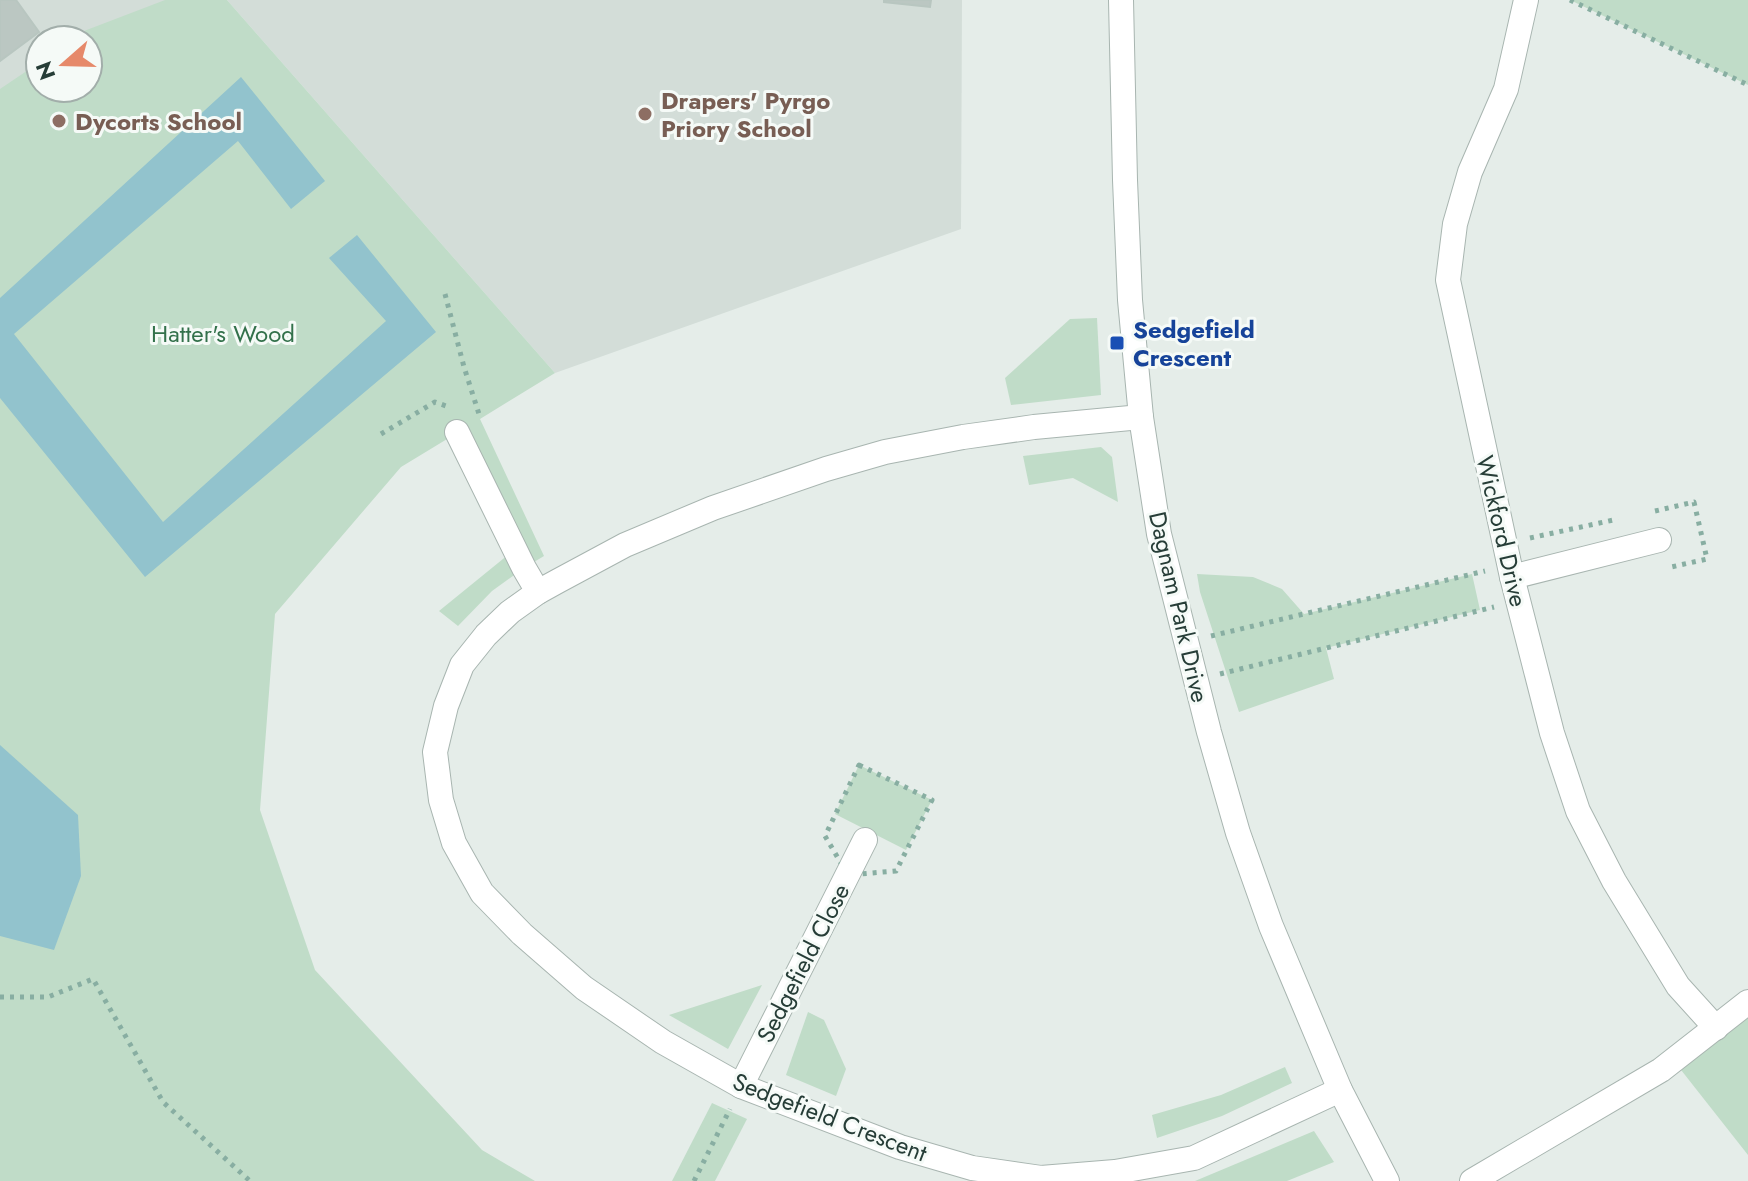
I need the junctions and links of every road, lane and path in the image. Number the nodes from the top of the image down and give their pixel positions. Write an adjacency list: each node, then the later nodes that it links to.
1 (1121, 0): 6 (street, Dagnam Park Drive)
2 (1526, 0): 10 (street, Wickford Drive)
3 (1570, 0): 4 (path)
4 (1748, 85)
5 (445, 294): 7 (path)
6 (1141, 417): 11 (street, Sedgefield Crescent); 13 (street, Dagnam Park Drive)
7 (461, 419): 8 (path); 11 (street)
8 (381, 434)
9 (1659, 540): 10 (street)
10 (1510, 571): 12 (street, Wickford Drive); 13 (path)
11 (538, 592): 19 (street, Sedgefield Crescent)
12 (1518, 601): 14 (path); 18 (street, Wickford Drive)
13 (1186, 642): 14 (street, Dagnam Park Drive)
14 (1196, 680): 20 (street, Dagnam Park Drive)
15 (865, 840): 19 (street, Sedgefield Close)
16 (0, 997): 21 (path)
17 (1748, 1002): 18 (street)
18 (1716, 1028): 24 (street)
19 (741, 1086): 20 (street, Sedgefield Crescent); 22 (path)
20 (1340, 1090): 23 (street, Dagnam Park Drive)
21 (250, 1181)
22 (694, 1181)
23 (1387, 1181)
24 (1472, 1181)

